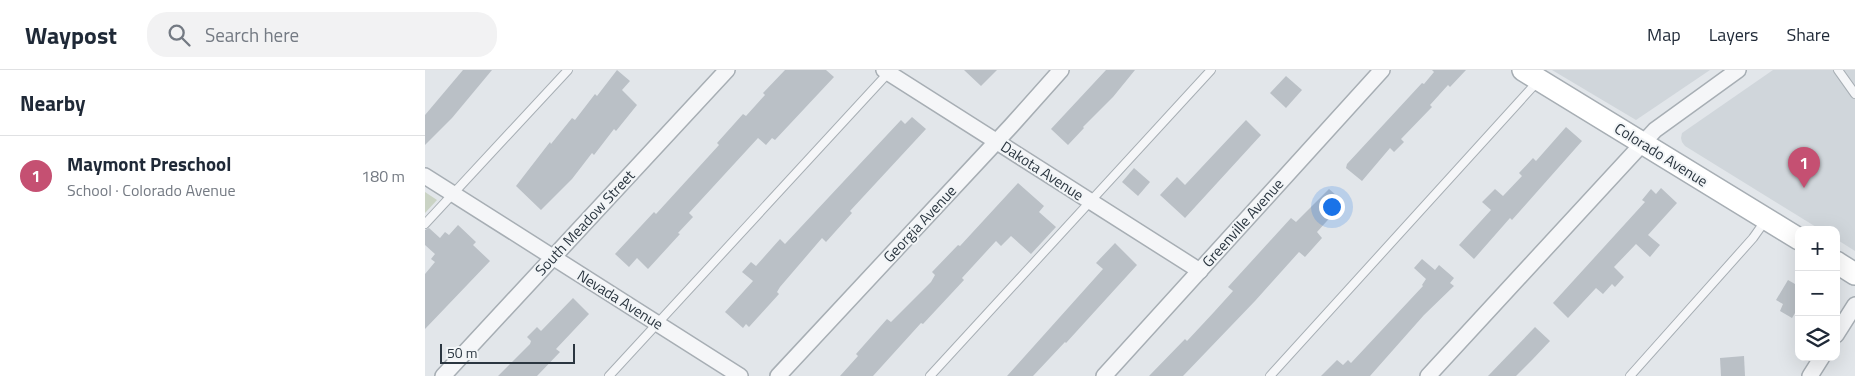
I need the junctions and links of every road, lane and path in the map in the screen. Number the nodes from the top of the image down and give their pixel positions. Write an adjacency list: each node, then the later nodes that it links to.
1 (568, 70): 14 (lane)
2 (727, 70): 19 (street, South Meadow Street)
3 (1061, 70): 11 (street, Georgia Avenue)
4 (1211, 70): 15 (lane)
5 (1382, 70): 21 (street, Greenville Avenue)
6 (1738, 70): 12 (street)
7 (1838, 70): 10 (lane)
8 (888, 71): 11 (street, Dakota Avenue); 24 (lane)
9 (1531, 75): 12 (street, Colorado Avenue); 33 (lane)
10 (1855, 94)
11 (997, 142): 15 (street, Dakota Avenue); 30 (street, Georgia Avenue)
12 (1642, 144): 16 (street, Colorado Avenue); 34 (street)
13 (425, 176): 14 (street, Nevada Avenue)
14 (453, 194): 17 (lane); 19 (street, Nevada Avenue)
15 (1090, 201): 21 (street, Dakota Avenue); 31 (lane)
16 (1766, 219): 18 (street, Colorado Avenue); 35 (lane)
17 (425, 224)
18 (1795, 237)
19 (553, 258): 24 (street, Nevada Avenue); 27 (street, South Meadow Street)
20 (1840, 265): 22 (street)
21 (1200, 271): 32 (street, Greenville Avenue)
22 (1855, 274)
23 (1855, 305): 25 (street)
24 (657, 324): 28 (lane); 29 (street, Nevada Avenue)
25 (1840, 328)
26 (1819, 361): 36 (street)
27 (443, 376)
28 (609, 376)
29 (740, 376)
30 (778, 376)
31 (930, 376)
32 (1105, 376)
33 (1269, 376)
34 (1428, 376)
35 (1630, 376)
36 (1810, 376)

